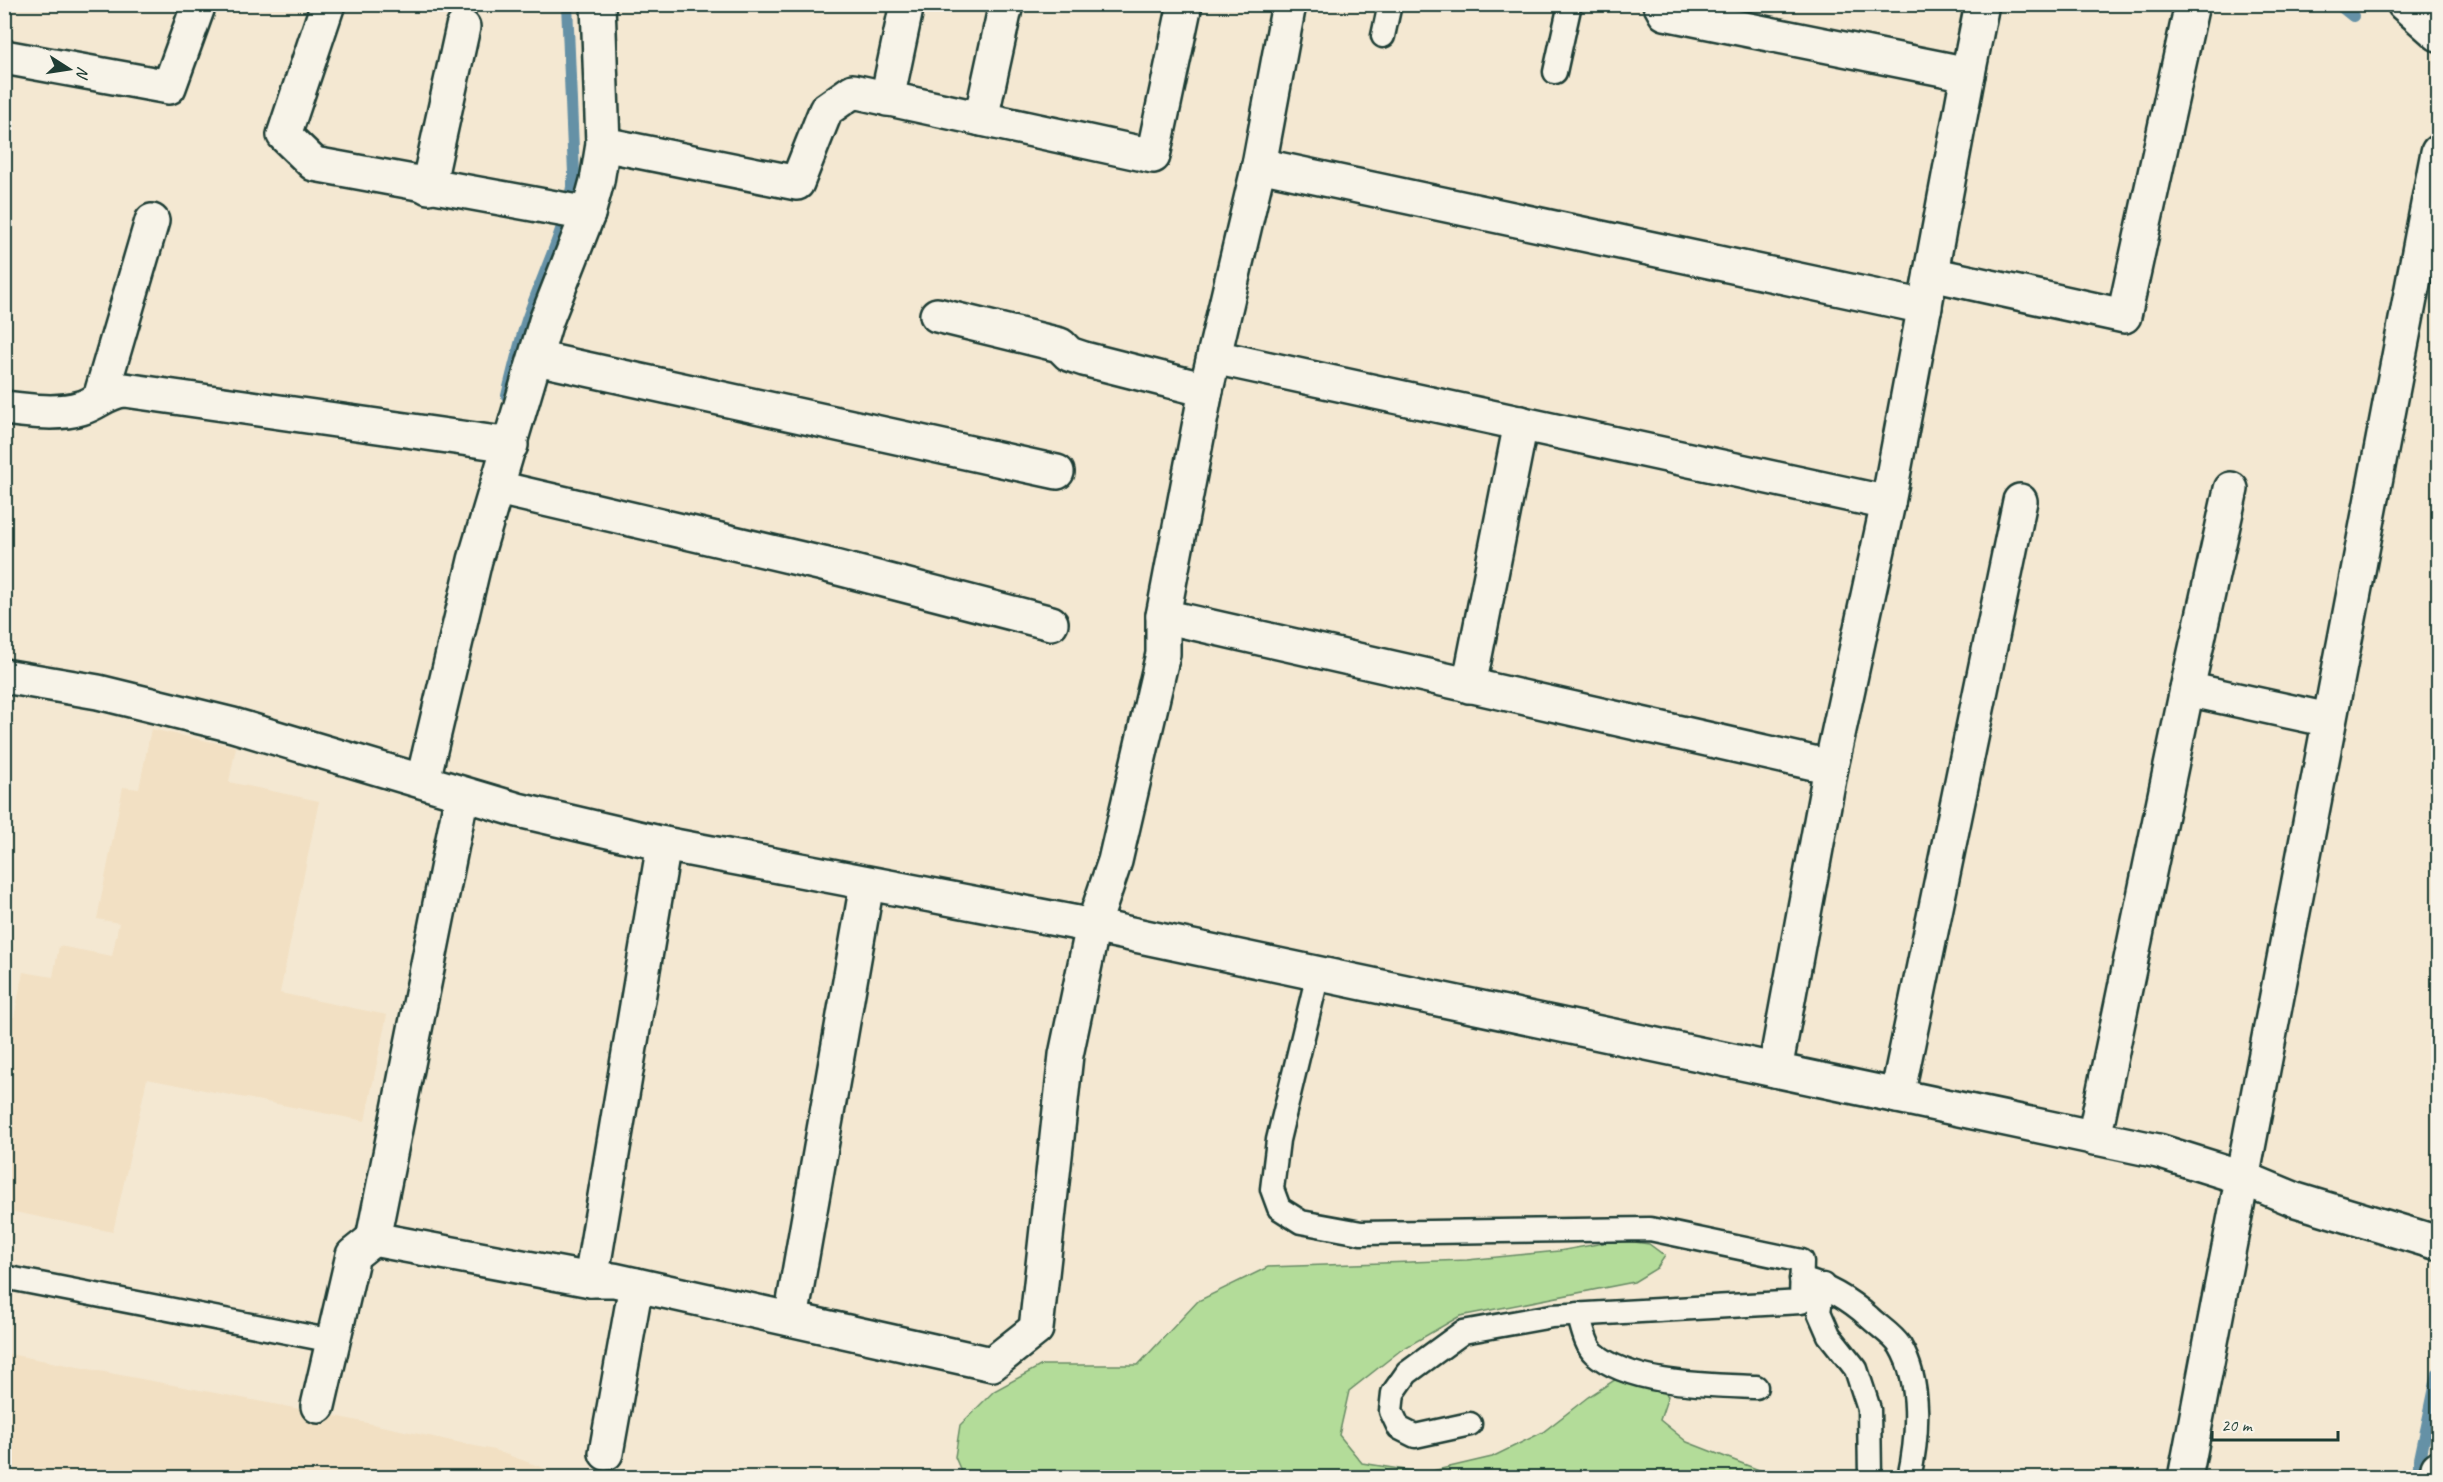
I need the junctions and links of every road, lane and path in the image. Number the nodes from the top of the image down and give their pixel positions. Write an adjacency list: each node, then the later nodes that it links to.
1 (199, 4): 17 (street)
2 (328, 4): 25 (street)
3 (598, 4): 22 (street)
4 (908, 4): 20 (street)
5 (1006, 4): 21 (street)
6 (1185, 4): 21 (street)
7 (1289, 4): 24 (street)
8 (1390, 4): 16 (lane)
9 (1570, 4): 18 (lane)
10 (1660, 4): 19 (street)
11 (1982, 4): 19 (street)
12 (2192, 4): 28 (street)
13 (2404, 4): 15 (street)
14 (463, 27): 25 (street)
15 (2439, 34)
16 (1383, 36)
17 (4, 57)
18 (1555, 72)
19 (1968, 74): 28 (street)
20 (887, 99): 21 (street); 22 (street)
21 (981, 119)
22 (603, 144): 26 (street)
23 (2439, 152): 48 (street)
24 (1258, 165): 29 (street); 31 (street)
25 (428, 187): 26 (street)
26 (574, 212): 32 (street)
27 (152, 221): 34 (street)
28 (1931, 274): 29 (street)
29 (1925, 307): 42 (street)
30 (937, 315): 33 (street)
31 (1214, 357): 33 (street); 36 (street)
32 (536, 358): 37 (street); 38 (street)
33 (1206, 390): 43 (street)
34 (100, 398): 35 (street); 37 (street)
35 (4, 408)
36 (1521, 423): 42 (street); 46 (street)
37 (511, 445): 39 (street)
38 (1057, 472)
39 (498, 488): 44 (street); 50 (street)
40 (2231, 489): 47 (street)
41 (2020, 501): 57 (street)
42 (1888, 503): 49 (street)
43 (1163, 616): 46 (street); 54 (street)
44 (1051, 623)
45 (4, 676): 50 (street)
46 (1469, 686): 49 (street)
47 (2187, 689): 48 (street); 58 (street)
48 (2330, 720): 59 (street)
49 (1831, 767): 56 (street)
50 (423, 780): 51 (street)
51 (462, 794): 52 (street); 60 (street)
52 (664, 844): 53 (street); 63 (street)
53 (867, 884): 54 (street); 68 (street)
54 (1093, 926): 55 (street); 68 (street)
55 (1318, 974): 56 (street); 64 (lane)
56 (1775, 1071): 57 (street)
57 (1897, 1096): 58 (street)
58 (2094, 1138): 59 (street)
59 (2241, 1177): 61 (street); 77 (street)
60 (373, 1239): 63 (street); 69 (street)
61 (2439, 1243)
62 (4, 1277): 69 (lane)
63 (591, 1280): 65 (street)
64 (1801, 1280): 66 (lane); 67 (lane)
65 (636, 1285): 68 (street); 73 (street)
66 (1823, 1285): 75 (lane); 76 (lane)
67 (1578, 1314): 70 (lane); 72 (lane)
68 (790, 1319)
69 (333, 1341): 71 (street)
70 (1756, 1387)
71 (318, 1406)
72 (1470, 1425)
73 (606, 1453)
74 (2439, 1468): 78 (street)
75 (1870, 1478)
76 (1909, 1478)
77 (2185, 1478)
78 (2436, 1478)

